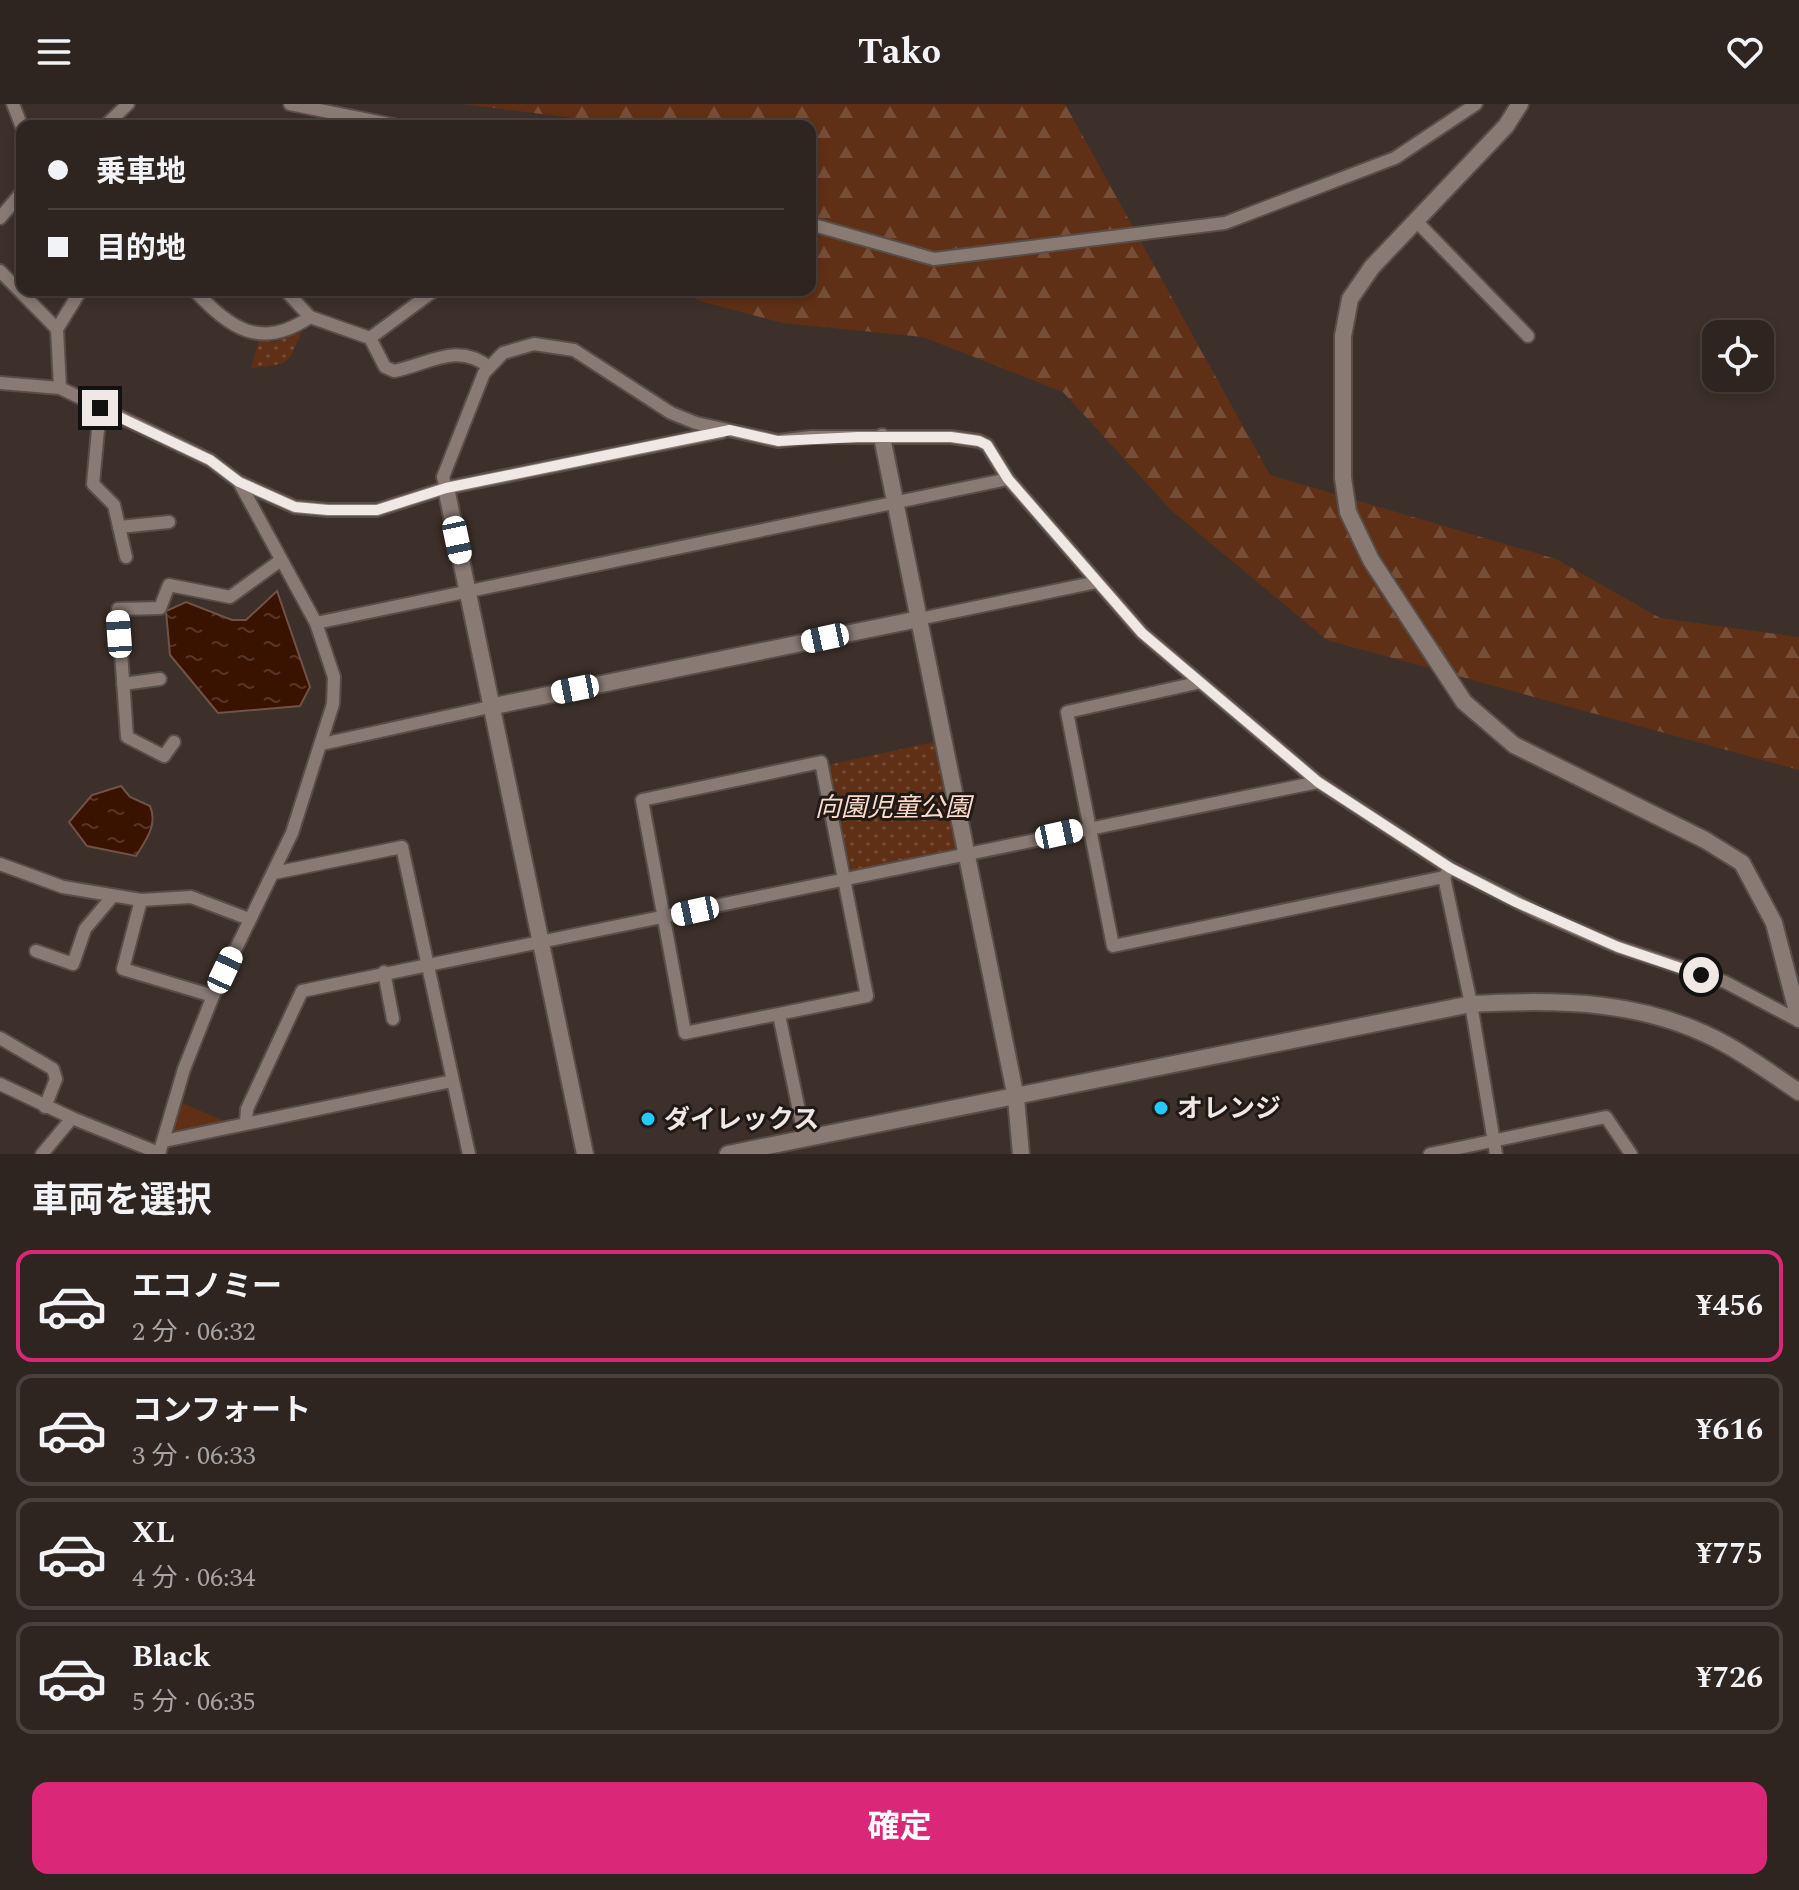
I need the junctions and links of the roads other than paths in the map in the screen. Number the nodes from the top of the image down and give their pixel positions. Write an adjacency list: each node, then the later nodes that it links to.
1 (128, 104): 5 (street)
2 (290, 104): 6 (street)
3 (1476, 104): 10 (street)
4 (1520, 104): 9 (street)
5 (111, 120)
6 (369, 120)
7 (16, 199): 8 (street)
8 (0, 218)
9 (1417, 222): 20 (street); 65 (street)
10 (816, 226)
11 (0, 271): 12 (street)
12 (16, 287)
13 (25, 296): 19 (street)
14 (77, 296): 19 (street)
15 (200, 296): 18 (street)
16 (291, 296): 18 (street)
17 (427, 296): 21 (street)
18 (310, 317): 21 (street)
19 (57, 329): 24 (street)
20 (1528, 336)
21 (370, 338): 22 (street)
22 (489, 367): 26 (street); 30 (street)
23 (0, 383): 24 (street)
24 (60, 388): 25 (street)
25 (100, 408): 29 (street); 33 (street)
26 (730, 430): 27 (street); 30 (street)
27 (882, 437): 28 (street); 31 (street)
28 (1008, 479): 31 (street); 36 (street)
29 (239, 482): 30 (street); 35 (street)
30 (446, 488): 37 (street)
31 (896, 504): 37 (street); 38 (street)
32 (169, 522): 33 (street)
33 (119, 527): 34 (street)
34 (126, 557)
35 (281, 560): 39 (street); 42 (street)
36 (1097, 582): 38 (street); 41 (street)
37 (468, 592): 39 (street); 43 (street)
38 (919, 619): 43 (street); 48 (street)
39 (316, 623): 45 (street)
40 (160, 679): 42 (street)
41 (1197, 683): 46 (street); 47 (street)
42 (123, 684): 44 (street)
43 (494, 706): 45 (street); 57 (street)
44 (174, 742)
45 (322, 744): 50 (street)
46 (1318, 782): 47 (street); 51 (street)
47 (1090, 828): 48 (street); 51 (street)
48 (966, 854): 52 (street); 70 (street)
49 (0, 864): 53 (street)
50 (274, 873): 56 (street); 59 (street)
51 (1447, 873): 62 (street); 65 (street)
52 (846, 879): 55 (street); 55 (street); 63 (street)
53 (112, 897): 54 (street); 58 (street)
54 (141, 900): 56 (street); 61 (street)
55 (664, 917): 57 (street); 63 (street)
56 (249, 919): 61 (street)
57 (543, 942): 59 (street); 79 (street)
58 (36, 951)
59 (427, 963): 60 (street); 67 (street)
60 (384, 972): 64 (street); 73 (street)
61 (213, 996): 76 (street)
62 (1471, 1004): 69 (street); 70 (street); 75 (street)
63 (779, 1015): 74 (street)
64 (393, 1019)
65 (1799, 1020)
66 (0, 1038): 71 (street)
67 (452, 1081): 73 (street); 78 (street)
68 (0, 1084): 71 (street)
69 (1799, 1092)
70 (1016, 1098): 74 (street); 81 (street)
71 (45, 1107): 72 (street)
72 (72, 1118): 76 (street); 77 (street)
73 (246, 1122): 76 (street)
74 (805, 1139): 80 (street)
75 (1496, 1139): 82 (street); 83 (street); 84 (street)
76 (160, 1149)
77 (42, 1154)
78 (469, 1154)
79 (585, 1154)
80 (728, 1154)
81 (1021, 1154)
82 (1430, 1154)
83 (1496, 1154)
84 (1631, 1154)

